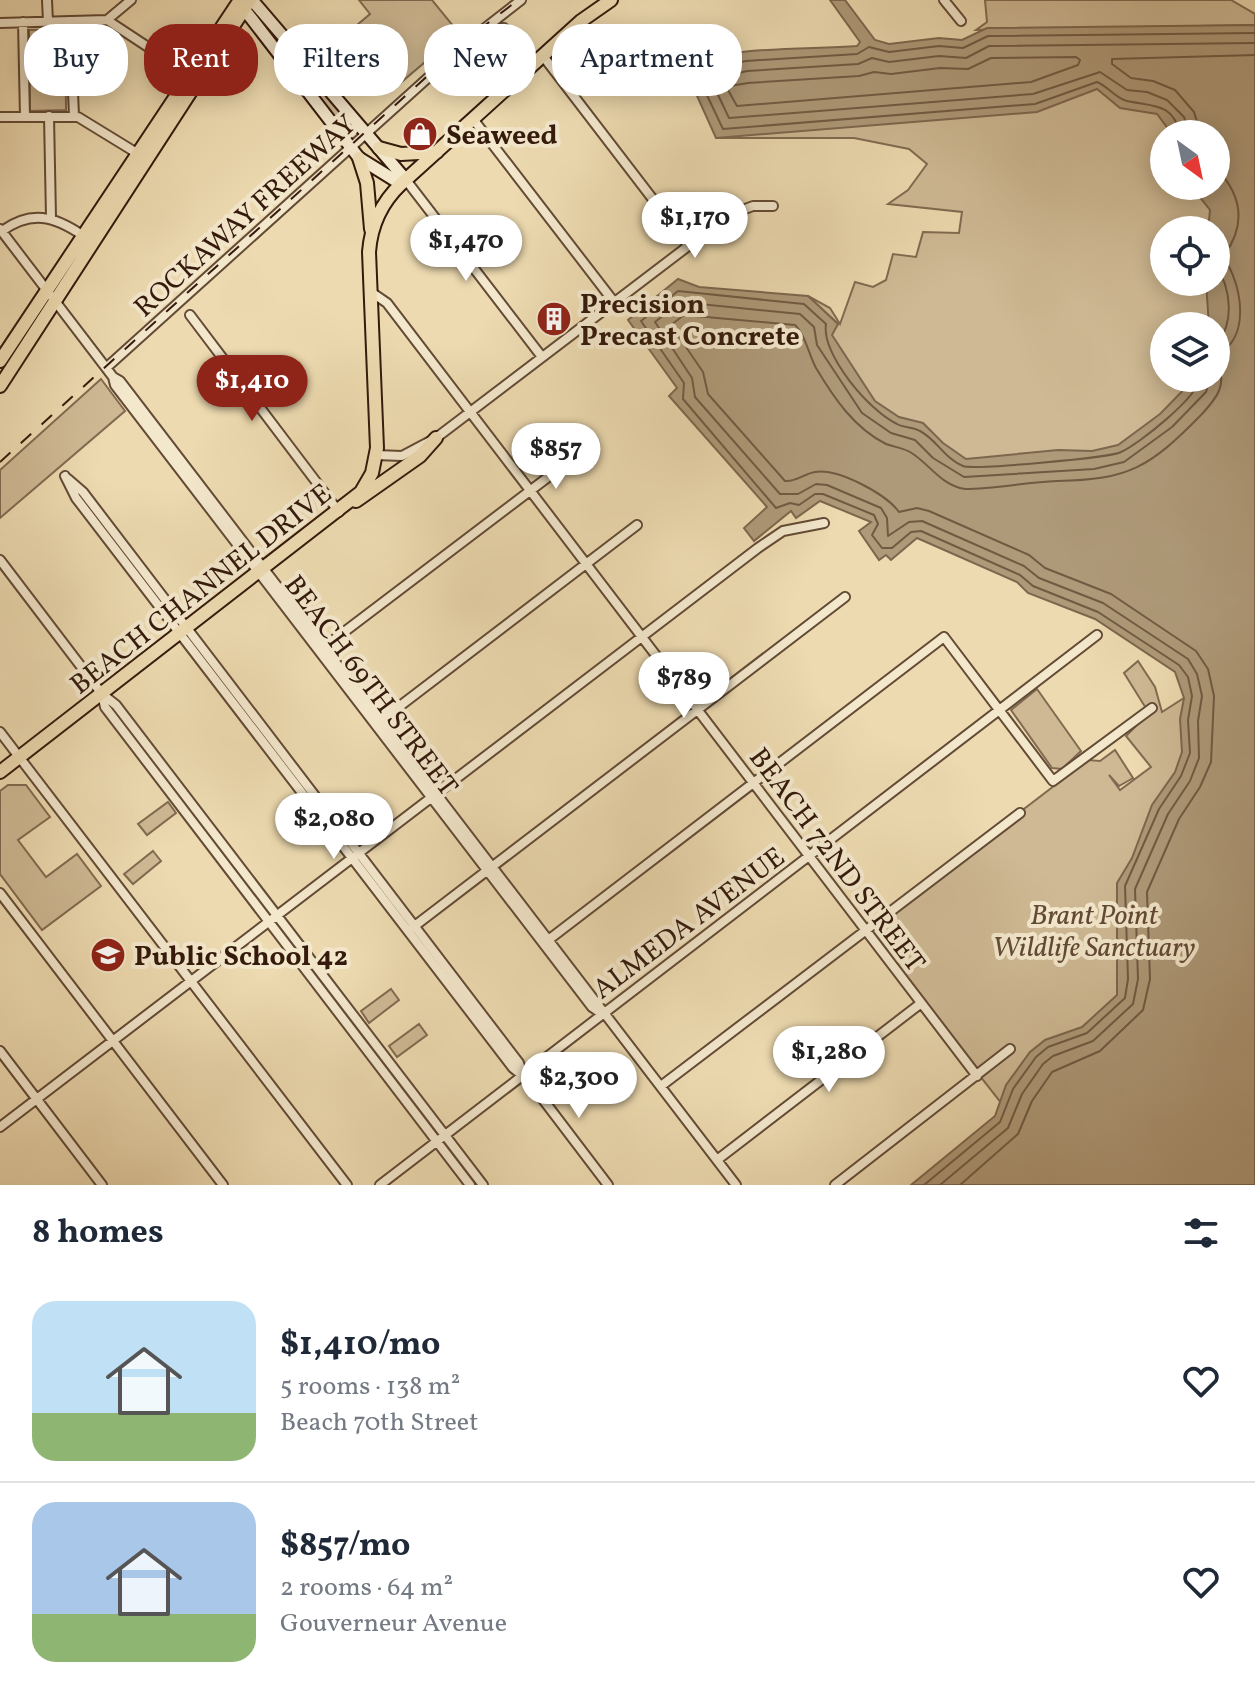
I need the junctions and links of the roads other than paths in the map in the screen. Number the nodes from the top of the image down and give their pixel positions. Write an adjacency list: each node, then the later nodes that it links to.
1 (47, 0): 13 (street)
2 (131, 0): 8 (street)
3 (521, 0): 24 (street, ROCKAWAY FREEWAY)
4 (600, 0): 10 (main road, BEACH CHANNEL DRIVE)
5 (611, 0): 10 (main road, BEACH CHANNEL DRIVE)
6 (944, 0): 11 (street)
7 (244, 2): 15 (main road); 24 (street); 27 (street); 28 (main road)
8 (107, 20): 9 (street); 16 (street)
9 (70, 21): 13 (street); 20 (street)
10 (581, 21): 17 (main road, BEACH CHANNEL DRIVE)
11 (961, 21)
12 (23, 22): 13 (street); 14 (street); 22 (street)
13 (48, 22)
14 (0, 23)
15 (227, 24)
16 (144, 44)
17 (538, 60): 23 (main road, BEACH CHANNEL DRIVE); 35 (street)
18 (177, 96): 28 (main road)
19 (49, 116): 20 (street); 22 (street); 31 (street)
20 (74, 116): 28 (street)
21 (0, 117): 22 (street)
22 (25, 117)
23 (473, 119): 26 (main road, BEACH CHANNEL DRIVE); 39 (street)
24 (367, 134): 25 (street); 27 (street, ROCKAWAY FREEWAY)
25 (379, 148): 26 (main road); 29 (street)
26 (437, 152): 29 (main road, BEACH CHANNEL DRIVE)
27 (355, 153): 29 (street); 33 (main road); 43 (street, ROCKAWAY FREEWAY)
28 (143, 156): 34 (main road); 38 (main road)
29 (407, 184): 33 (main road, BEACH CHANNEL DRIVE); 41 (street)
30 (773, 206): 35 (street)
31 (51, 218): 32 (street); 34 (street)
32 (1, 230): 36 (street, BEACH 69TH STREET)
33 (371, 233): 37 (main road, BEACH CHANNEL DRIVE)
34 (82, 235): 36 (main road)
35 (688, 245): 39 (street)
36 (46, 289): 38 (street, BEACH 69TH STREET); 42 (main road)
37 (371, 292): 45 (street, BEACH 72ND STREET); 47 (main road, BEACH CHANNEL DRIVE)
38 (55, 300): 43 (street, BEACH 69TH STREET); 44 (main road)
39 (614, 302): 41 (street)
40 (190, 315): 50 (street)
41 (542, 357): 45 (street)
42 (0, 361)
43 (106, 368): 55 (street, BEACH 69TH STREET)
44 (0, 386)
45 (470, 412): 46 (street); 49 (street, BEACH 72ND STREET)
46 (436, 438): 47 (street); 50 (main road)
47 (376, 455): 50 (main road, BEACH CHANNEL DRIVE)
48 (564, 465): 49 (street)
49 (528, 491): 54 (street, BEACH 72ND STREET); 60 (street)
50 (344, 508): 55 (main road, BEACH CHANNEL DRIVE)
51 (824, 523): 59 (street)
52 (637, 525): 54 (street)
53 (0, 560): 61 (street)
54 (585, 564): 59 (street, BEACH 72ND STREET); 65 (street)
55 (262, 571): 57 (main road, BEACH CHANNEL DRIVE); 60 (street, BEACH 69TH STREET)
56 (845, 597): 64 (street)
57 (184, 631): 57 (street); 61 (main road, BEACH CHANNEL DRIVE); 72 (street)
58 (1097, 635): 63 (street, ALMEDA AVENUE)
59 (640, 638): 64 (street, BEACH 72ND STREET); 70 (street)
60 (322, 649): 65 (street, BEACH 69TH STREET)
61 (102, 694): 67 (main road, BEACH CHANNEL DRIVE); 76 (street); 77 (street)
62 (1152, 708): 63 (street)
63 (1000, 710): 69 (street); 73 (street, ALMEDA AVENUE)
64 (696, 711): 69 (street, BEACH 72ND STREET); 74 (street)
65 (378, 722): 70 (street, BEACH 69TH STREET)
66 (0, 732): 67 (street)
67 (19, 757): 68 (main road, BEACH CHANNEL DRIVE); 81 (street)
68 (0, 772)
69 (752, 783): 73 (street, BEACH 72ND STREET); 80 (street)
70 (434, 796): 72 (street); 74 (street, BEACH 69TH STREET)
71 (1020, 813): 79 (street)
72 (356, 855): 76 (street); 78 (street)
73 (809, 857): 79 (street, BEACH 72ND STREET); 83 (street, ALMEDA AVENUE)
74 (490, 868): 78 (street); 80 (street, BEACH 69TH STREET)
75 (0, 893): 84 (street)
76 (276, 914): 77 (street); 92 (street)
77 (268, 921): 81 (street); 93 (street)
78 (411, 928): 87 (street)
79 (865, 930): 82 (street, BEACH 72ND STREET); 89 (street)
80 (546, 942): 83 (street, BEACH 69TH STREET)
81 (191, 981): 84 (street); 97 (street)
82 (920, 1004): 88 (street, BEACH 72ND STREET); 94 (street)
83 (603, 1015): 87 (street, ALMEDA AVENUE); 89 (street, BEACH 69TH STREET)
84 (113, 1041): 90 (street); 96 (street)
85 (1010, 1049): 88 (street)
86 (0, 1051): 90 (street)
87 (524, 1075): 92 (street, ALMEDA AVENUE); 101 (street)
88 (977, 1076): 103 (street)
89 (661, 1086): 94 (street, BEACH 69TH STREET)
90 (36, 1099): 91 (street); 95 (street)
91 (0, 1127)
92 (445, 1135): 93 (street, ALMEDA AVENUE); 100 (street)
93 (437, 1142): 98 (street, ALMEDA AVENUE); 99 (street)
94 (717, 1160): 102 (street, BEACH 69TH STREET)
95 (102, 1185)
96 (223, 1185)
97 (347, 1185)
98 (380, 1185)
99 (470, 1185)
100 (483, 1185)
101 (608, 1185)
102 (736, 1185)
103 (835, 1185)

